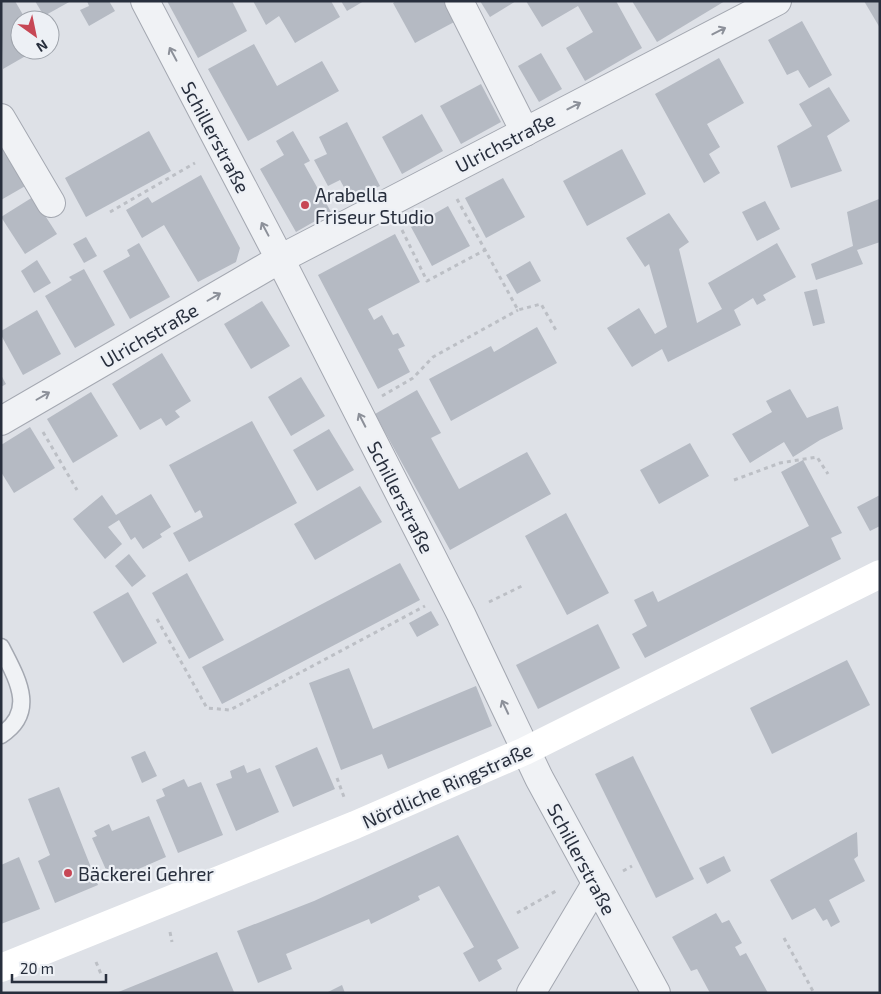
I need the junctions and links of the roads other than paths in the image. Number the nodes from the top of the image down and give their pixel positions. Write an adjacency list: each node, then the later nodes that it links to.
1 (145, 1): 7 (street, Schillerstraße, one-way to 1)
2 (459, 1): 5 (street)
3 (777, 1): 5 (street, Ulrichstraße, one-way to 3)
4 (1, 118): 6 (street)
5 (525, 132): 7 (street, Ulrichstraße)
6 (51, 203)
7 (280, 259): 8 (street, Ulrichstraße, one-way to 7); 12 (street, Schillerstraße, one-way to 7)
8 (1, 420)
9 (880, 574): 12 (street, Nördliche Ringstraße)
10 (1, 647): 11 (lane)
11 (1, 735)
12 (525, 751): 13 (street, Schillerstraße); 14 (street, Nördliche Ringstraße)
13 (596, 884): 15 (street); 16 (street, Schillerstraße)
14 (1, 968)
15 (531, 993)
16 (656, 993)

